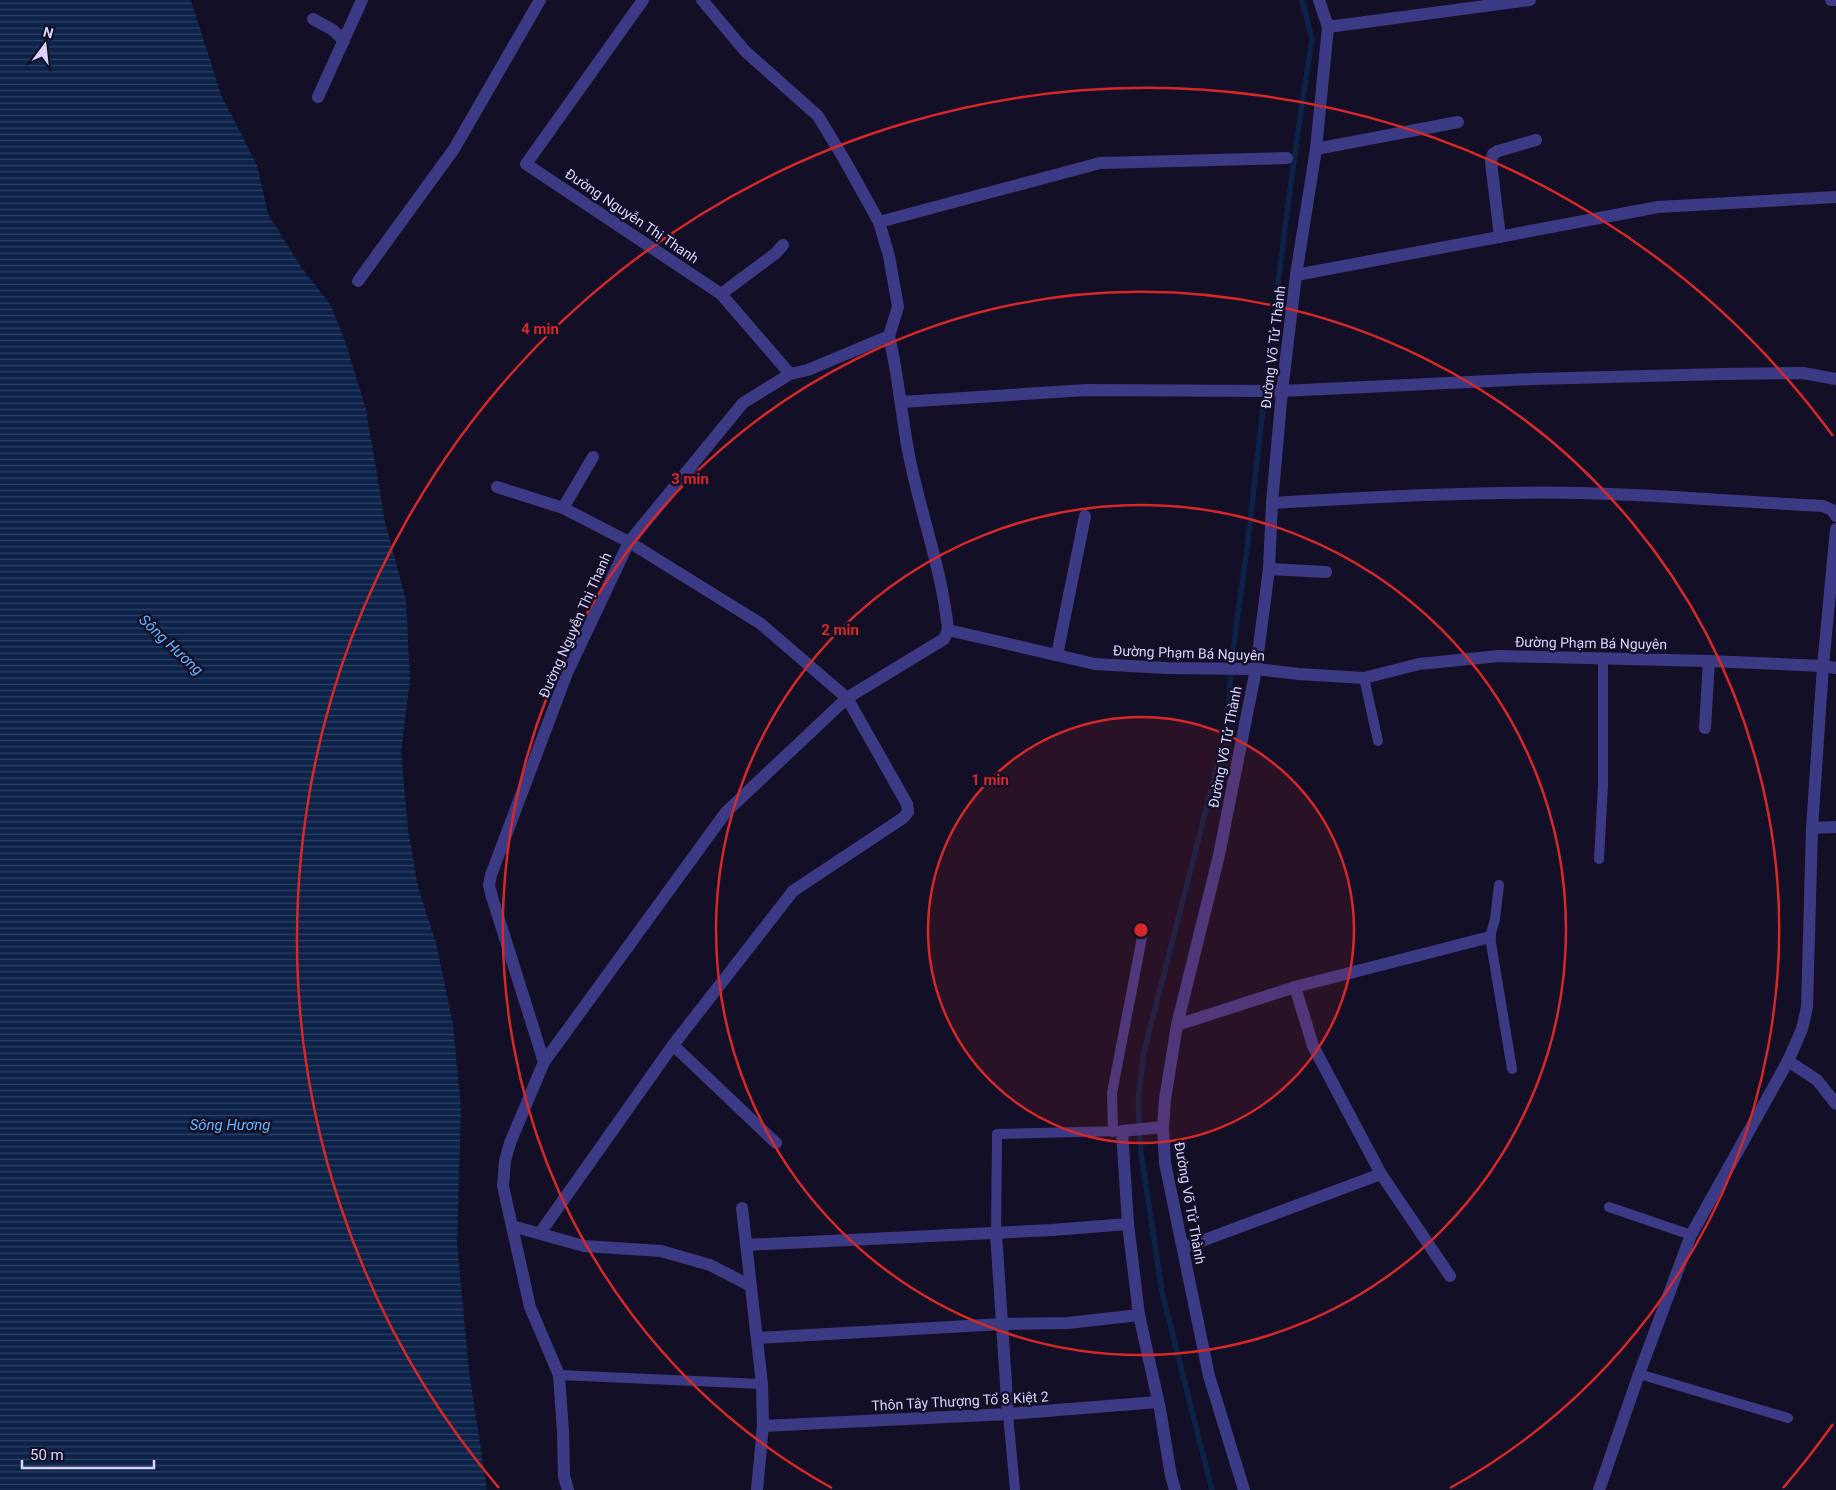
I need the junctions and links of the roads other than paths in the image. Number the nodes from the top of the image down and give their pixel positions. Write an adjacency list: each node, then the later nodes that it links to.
1 (362, 0): 11 (street)
2 (540, 0): 22 (street)
3 (643, 0): 23 (street, Đường Nguyễn Thị Thanh)
4 (702, 0): 18 (street)
5 (1319, 0): 10 (street, Đường Võ Tử Thành)
6 (1530, 0): 10 (street)
7 (1831, 0): 8 (street)
8 (1836, 0)
9 (313, 19): 11 (street)
10 (1328, 27): 15 (street, Đường Võ Tử Thành)
11 (344, 41): 12 (street)
12 (318, 97)
13 (1458, 122): 15 (street)
14 (1536, 140): 19 (street)
15 (1316, 149): 21 (street, Đường Võ Tử Thành)
16 (1287, 158): 18 (street)
17 (1836, 198): 19 (street)
18 (879, 222): 24 (street)
19 (1500, 236): 21 (street)
20 (783, 245): 23 (street)
21 (1296, 275): 27 (street, Đường Võ Tử Thành)
22 (358, 281)
23 (721, 294): 25 (street, Đường Nguyễn Thị Thanh)
24 (889, 336): 25 (street); 28 (street)
25 (790, 374): 36 (street, Đường Nguyễn Thị Thanh)
26 (1836, 379): 27 (street)
27 (1279, 391): 28 (street); 31 (street, Đường Võ Tử Thành)
28 (902, 402): 39 (street)
29 (593, 457): 32 (street)
30 (497, 487): 32 (street)
31 (1272, 503): 34 (street); 37 (street, Đường Võ Tử Thành)
32 (563, 508): 36 (street)
33 (1085, 516): 40 (street)
34 (1836, 516)
35 (1836, 529): 43 (street)
36 (629, 542): 46 (street); 59 (street, Đường Nguyễn Thị Thanh)
37 (1269, 569): 38 (street); 44 (street, Đường Võ Tử Thành)
38 (1326, 572)
39 (948, 630): 40 (street, Đường Phạm Bá Nguyên); 46 (street)
40 (1057, 655): 44 (street, Đường Phạm Bá Nguyên)
41 (1603, 658): 42 (street, Đường Phạm Bá Nguyên); 45 (street, Đường Phạm Bá Nguyên); 51 (lane)
42 (1709, 661): 43 (street, Đường Phạm Bá Nguyên); 47 (street)
43 (1830, 667): 50 (street)
44 (1256, 669): 45 (street, Đường Phạm Bá Nguyên); 56 (street, Đường Võ Tử Thành)
45 (1364, 678): 48 (lane)
46 (847, 698): 57 (street); 59 (street)
47 (1705, 728)
48 (1378, 741)
49 (1836, 827): 50 (street)
50 (1812, 828): 58 (street)
51 (1599, 859)
52 (1499, 885): 54 (lane)
53 (1144, 927): 63 (lane)
54 (1490, 937): 55 (street); 60 (lane)
55 (1295, 987): 56 (street); 65 (street)
56 (1177, 1025): 62 (street, Đường Võ Tử Thành)
57 (673, 1045): 64 (street); 70 (street)
58 (1788, 1061): 61 (street); 72 (street)
59 (544, 1062): 69 (street)
60 (1512, 1069)
61 (1836, 1104)
62 (1163, 1127): 63 (street); 74 (street, Đường Võ Tử Thành)
63 (1117, 1131): 68 (street); 71 (lane)
64 (776, 1143)
65 (1381, 1174): 74 (street); 75 (street)
66 (1609, 1207): 72 (lane)
67 (742, 1208): 73 (street)
68 (1128, 1224): 71 (street); 77 (street)
69 (512, 1226): 70 (street); 81 (street)
70 (540, 1233): 76 (street)
71 (996, 1233): 73 (street); 78 (street)
72 (1691, 1235): 80 (street)
73 (746, 1245): 76 (street)
74 (1183, 1248): 91 (street, Đường Võ Tử Thành)
75 (1450, 1276)
76 (751, 1286): 79 (street)
77 (1139, 1315): 78 (street); 83 (street)
78 (1002, 1324): 79 (street); 84 (street)
79 (757, 1338): 82 (street)
80 (1639, 1374): 85 (lane); 92 (street)
81 (559, 1375): 82 (lane); 87 (street)
82 (762, 1384): 86 (street)
83 (1158, 1402): 84 (street, Thôn Tây Thượng Tổ 8 Kiệt 2); 90 (street)
84 (1008, 1414): 86 (street, Thôn Tây Thượng Tổ 8 Kiệt 2); 89 (lane)
85 (1788, 1418)
86 (763, 1426): 88 (street)
87 (568, 1490)
88 (757, 1490)
89 (1015, 1490)
90 (1175, 1490)
91 (1244, 1490)
92 (1599, 1490)

